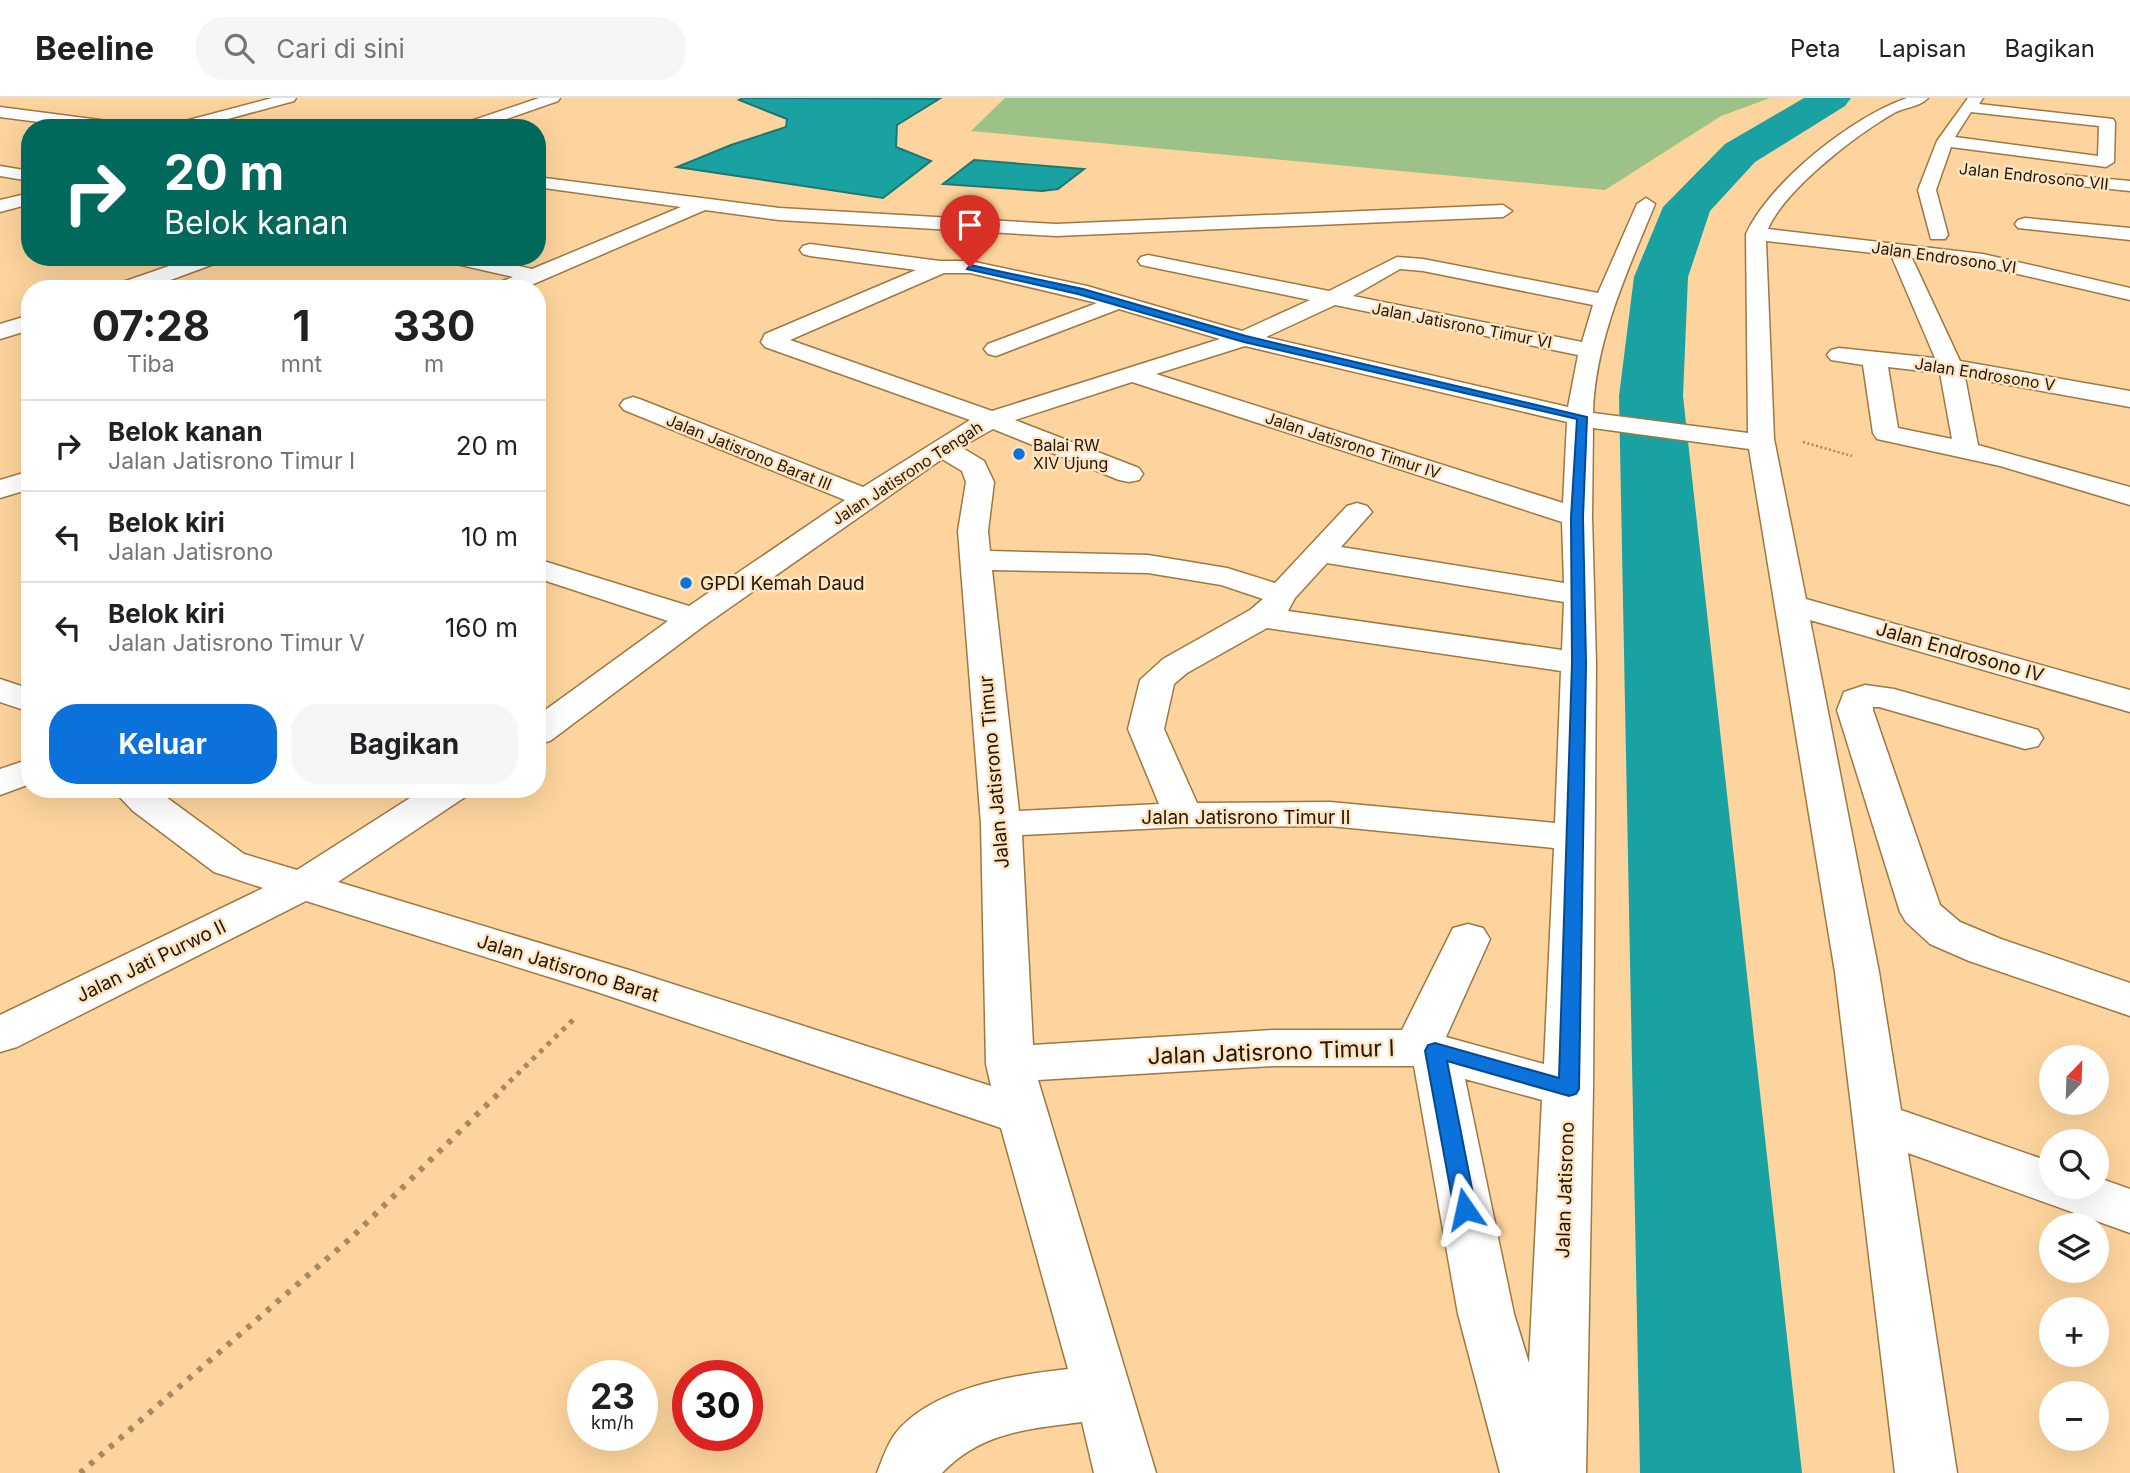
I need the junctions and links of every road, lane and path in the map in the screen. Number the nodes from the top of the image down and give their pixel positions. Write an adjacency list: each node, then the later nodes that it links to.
1 (289, 98): 7 (street)
2 (554, 98): 8 (street)
3 (1921, 98): 22 (street)
4 (1971, 103): 9 (street); 10 (street)
5 (0, 112): 6 (street)
6 (54, 119)
7 (210, 119)
8 (492, 119)
9 (1945, 141): 10 (street); 24 (street)
10 (2106, 162): 15 (street)
11 (0, 171): 12 (street)
12 (21, 174)
13 (2048, 178): 15 (street, Jalan Endrosono VII)
14 (546, 183): 17 (street)
15 (2130, 185)
16 (21, 200): 19 (street)
17 (703, 204): 20 (street); 32 (street)
18 (1646, 204): 37 (street, Jalan Jatisrono)
19 (0, 206)
20 (1503, 211)
21 (2025, 224): 23 (street)
22 (1760, 225): 24 (street); 26 (street, Jalan Endrosono VI); 51 (street)
23 (2130, 234)
24 (1938, 235): 25 (street)
25 (1963, 238)
26 (1898, 249): 35 (street, Jalan Endrosono VI); 44 (street)
27 (810, 250): 31 (street)
28 (1148, 261): 36 (street, Jalan Jatisrono Timur VI)
29 (190, 266): 33 (street)
30 (490, 266): 32 (street)
31 (947, 266): 38 (street); 48 (street)
32 (535, 276): 34 (street)
33 (150, 280)
34 (525, 280)
35 (2130, 294)
36 (1333, 298): 37 (street, Jalan Jatisrono Tengah); 39 (street, Jalan Jatisrono Tengah); 41 (street, Jalan Jatisrono Timur VI)
37 (1605, 301): 41 (street, Jalan Jatisrono)
38 (1117, 302): 39 (street); 40 (street)
39 (1244, 339): 45 (street, Jalan Jatisrono Tengah); 49 (street)
40 (996, 348)
41 (1591, 351): 49 (street, Jalan Jatisrono)
42 (1839, 355): 43 (street, Jalan Endrosono V)
43 (1874, 358): 44 (street, Jalan Endrosono V); 50 (street)
44 (1951, 367): 46 (street, Jalan Endrosono V); 50 (street)
45 (1130, 373): 48 (street, Jalan Jatisrono Tengah); 60 (street, Jalan Jatisrono Timur IV)
46 (2130, 399)
47 (633, 405): 58 (street, Jalan Jatisrono Barat III)
48 (991, 419): 52 (street, Jalan Jatisrono Tengah); 54 (street)
49 (1598, 421): 51 (street); 60 (street, Jalan Jatisrono)
50 (1964, 438): 53 (street); 57 (street)
51 (1744, 441): 65 (street)
52 (942, 447): 58 (street, Jalan Jatisrono Tengah); 62 (street, Jalan Jatisrono Timur)
53 (2106, 462)
54 (1129, 474)
55 (21, 483): 56 (street)
56 (0, 491)
57 (2130, 496)
58 (866, 498): 67 (street, Jalan Jatisrono Tengah)
59 (1357, 512): 61 (street)
60 (1577, 517): 64 (street, Jalan Jatisrono)
61 (1322, 553): 64 (street); 66 (street)
62 (976, 561): 66 (street); 79 (street, Jalan Jatisrono Timur)
63 (546, 571): 67 (street)
64 (1580, 595): 68 (street, Jalan Jatisrono)
65 (1789, 604): 71 (street, Jalan Endrosono IV); 90 (street)
66 (1272, 606): 68 (street); 78 (street)
67 (693, 618): 72 (street, Jalan Jatisrono Tengah)
68 (1579, 663): 80 (street, Jalan Jatisrono)
69 (0, 690): 70 (street)
70 (21, 698)
71 (2130, 701)
72 (546, 726)
73 (2025, 738): 84 (street)
74 (21, 774): 75 (street)
75 (0, 783)
76 (141, 798): 81 (street, Jalan Jatisrono Barat)
77 (437, 798): 81 (street)
78 (1183, 815): 79 (street, Jalan Jatisrono Timur II); 80 (street, Jalan Jatisrono Timur II)
79 (1001, 824): 87 (street, Jalan Jatisrono Timur)
80 (1575, 837): 88 (street, Jalan Jatisrono)
81 (302, 886): 83 (street, Jalan Jatisrono Barat); 85 (street, Jalan Jati Purwo II)
82 (1468, 939): 86 (street)
83 (613, 981): 89 (street, Jalan Jatisrono Barat); 95 (path)
84 (2130, 1000)
85 (0, 1035)
86 (1426, 1049): 87 (street, Jalan Jatisrono Timur I); 88 (street, Jalan Jatisrono Timur I); 98 (street)
87 (1010, 1064): 89 (street, Jalan Jatisrono Timur)
88 (1569, 1089): 99 (street, Jalan Jatisrono)
89 (1022, 1116): 94 (street)
90 (1880, 1122): 91 (street); 100 (street)
91 (2039, 1179)
92 (2096, 1199): 93 (street)
93 (2130, 1211)
94 (1104, 1392): 96 (street); 97 (street)
95 (80, 1473)
96 (908, 1473)
97 (1125, 1473)
98 (1531, 1473)
99 (1555, 1473)
100 (1926, 1473)

